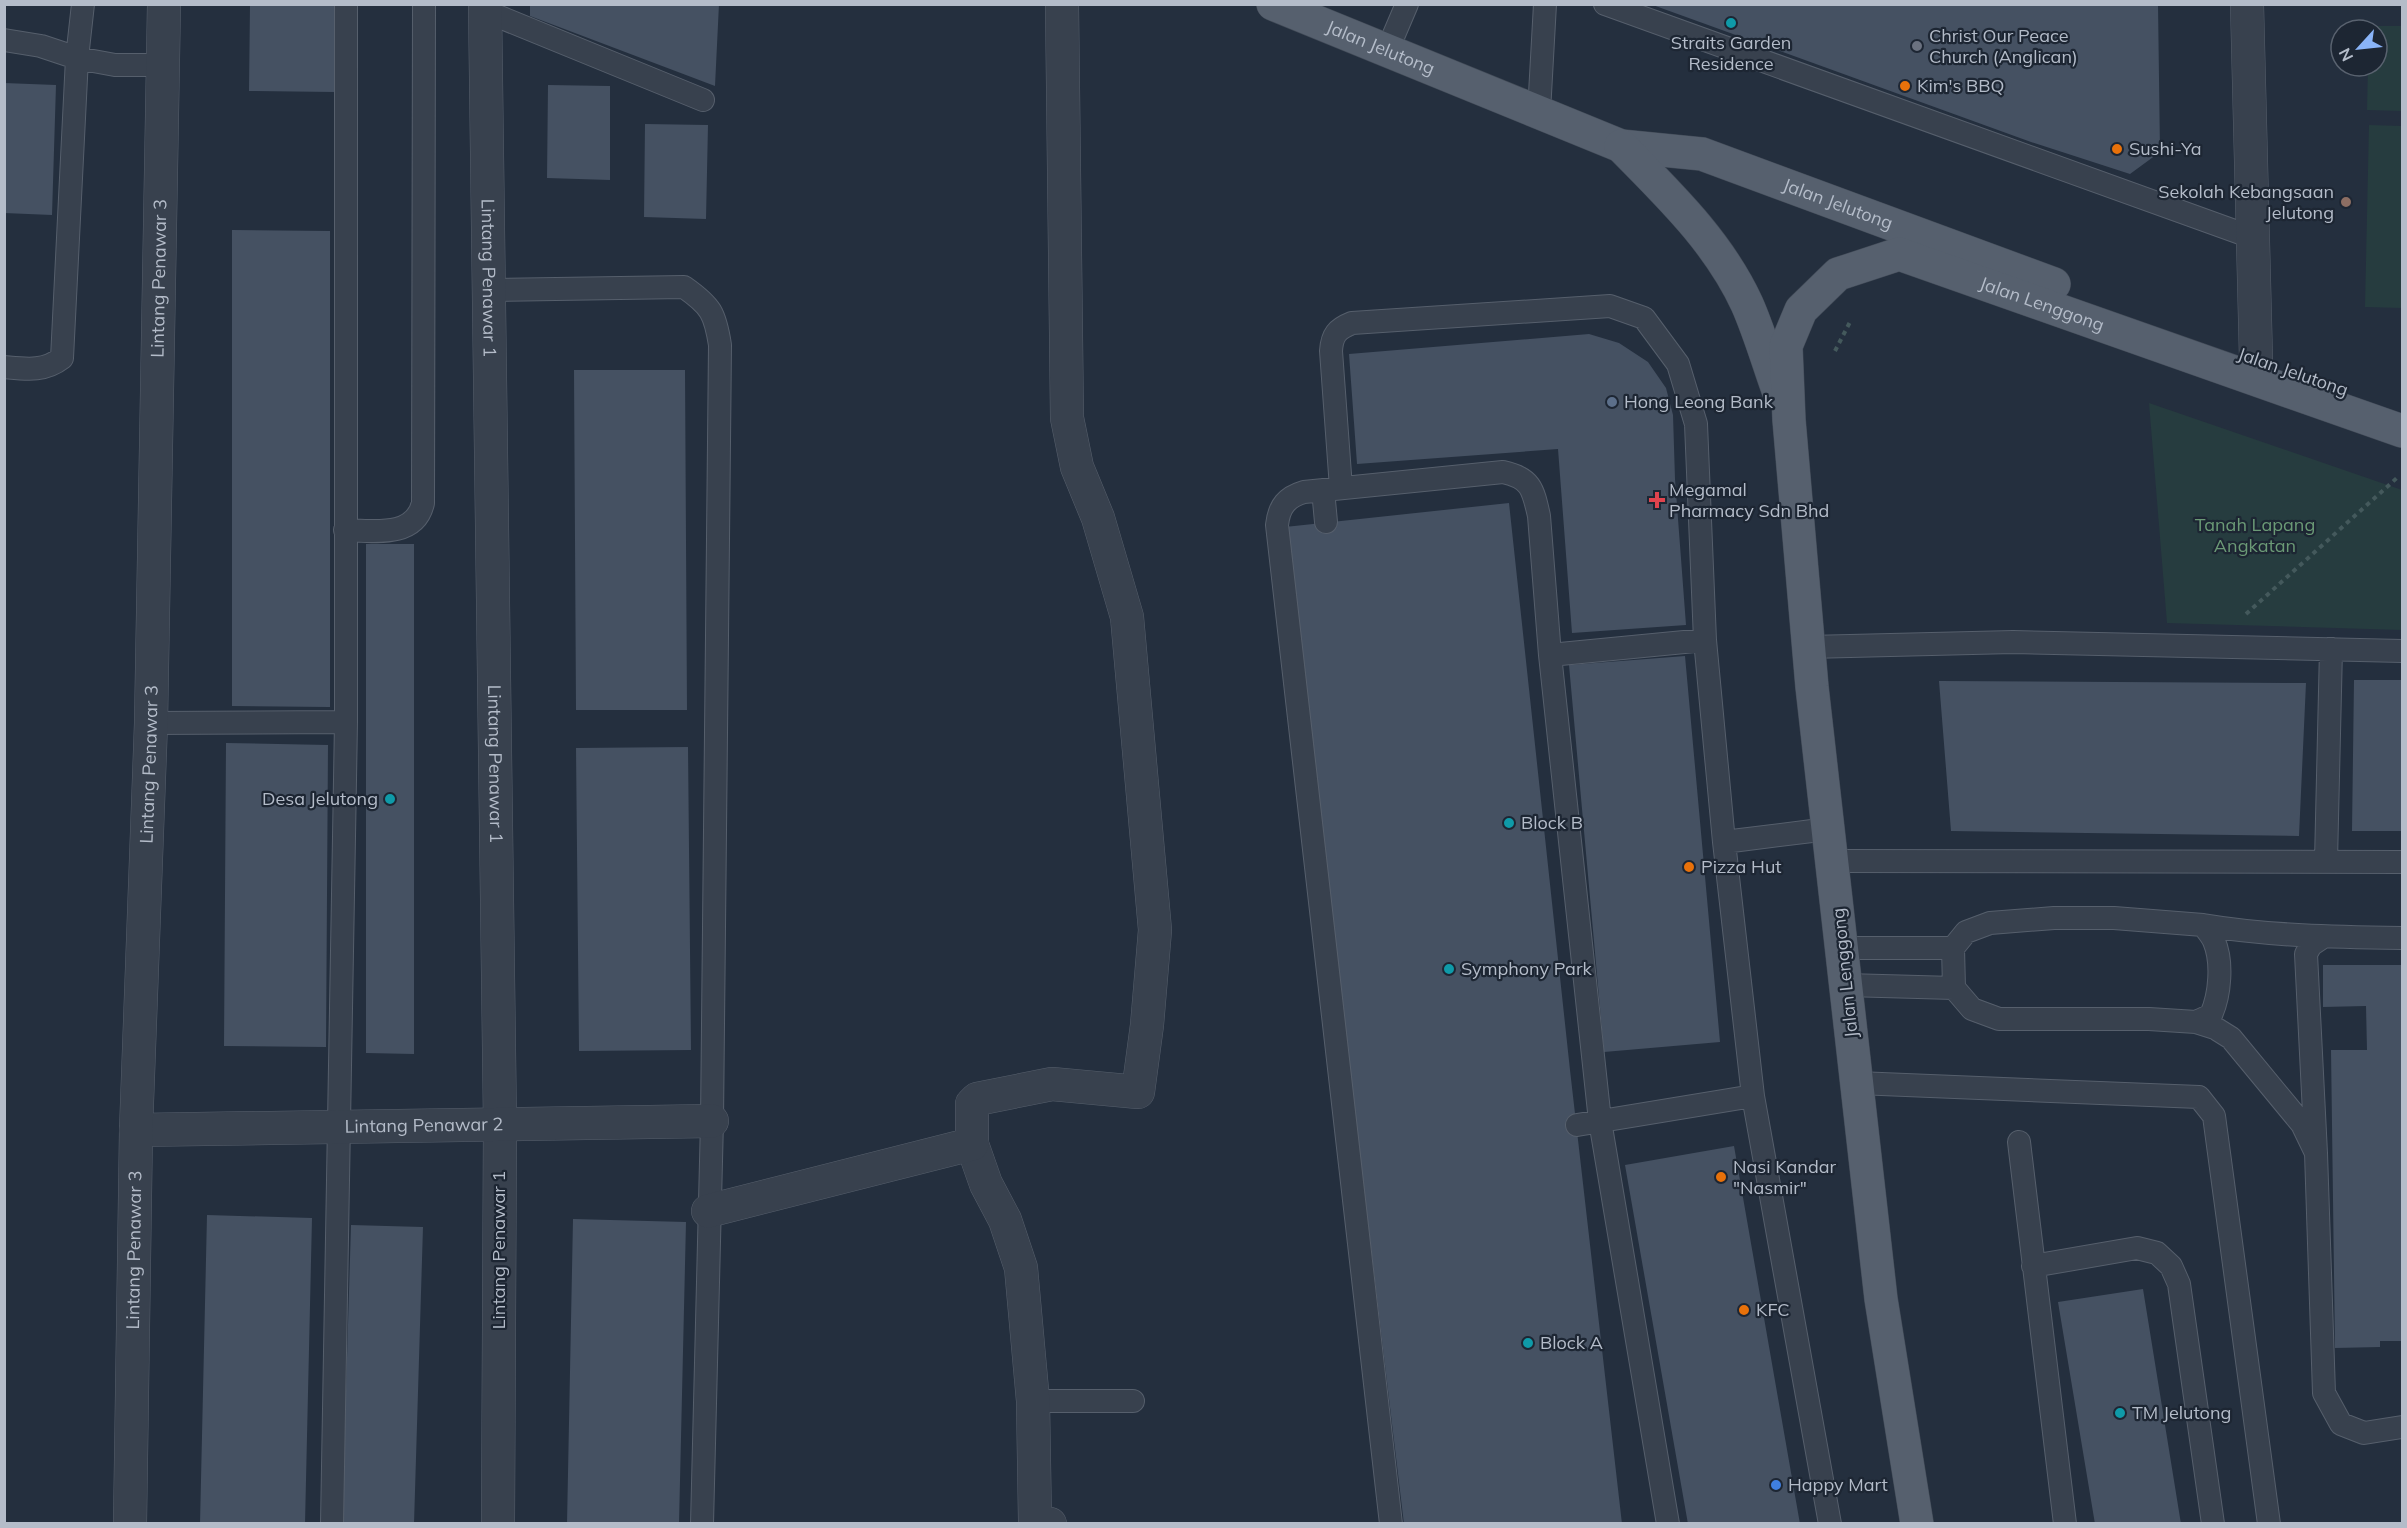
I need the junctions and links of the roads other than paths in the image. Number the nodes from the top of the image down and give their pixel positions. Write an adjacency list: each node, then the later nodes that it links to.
1 (83, 4): 14 (lane)
2 (164, 4): 15 (street, Lintang Penawar 3)
3 (346, 4): 28 (lane)
4 (424, 4): 28 (lane)
5 (1062, 4): 58 (street)
6 (1273, 4): 13 (main road, Jalan Jelutong)
7 (1407, 4): 13 (lane)
8 (1545, 4): 17 (lane)
9 (1605, 4): 19 (lane)
10 (2247, 4): 19 (street)
11 (485, 8): 16 (lane); 20 (street, Lintang Penawar 1)
12 (4, 40): 14 (lane)
13 (1387, 51): 17 (main road, Jalan Jelutong)
14 (77, 58): 15 (lane); 22 (lane)
15 (162, 65): 35 (street, Lintang Penawar 3)
16 (703, 100)
17 (1539, 112): 18 (main road, Jalan Jelutong)
18 (1621, 146): 21 (main road, Jalan Jelutong); 24 (main road, Jalan Lenggong)
19 (2254, 238): 21 (street)
20 (490, 290): 51 (lane); 53 (street, Lintang Penawar 1)
21 (2256, 359): 23 (main road, Jalan Jelutong)
22 (4, 367)
23 (2403, 410)
24 (1789, 420): 25 (main road, Jalan Lenggong); 30 (main road, Jalan Lenggong)
25 (2403, 431)
26 (1332, 489): 27 (lane); 29 (lane); 33 (lane); 70 (lane)
27 (1326, 522)
28 (345, 530): 34 (lane)
29 (1705, 640): 33 (lane); 37 (lane)
30 (1809, 647): 31 (lane); 36 (main road, Jalan Lenggong)
31 (2331, 649): 32 (lane); 39 (lane)
32 (2403, 651)
33 (1550, 655): 52 (lane)
34 (346, 722): 35 (lane); 55 (lane)
35 (151, 723): 56 (street, Lintang Penawar 3)
36 (1828, 829): 37 (lane); 38 (main road, Jalan Lenggong)
37 (1724, 842): 50 (lane)
38 (1832, 861): 39 (lane); 44 (main road, Jalan Lenggong)
39 (2326, 861): 40 (lane)
40 (2403, 862)
41 (2203, 925): 42 (lane); 45 (lane); 48 (lane)
42 (2323, 937): 43 (lane); 59 (lane)
43 (2403, 938)
44 (1842, 948): 45 (lane); 46 (main road, Jalan Lenggong)
45 (1953, 948): 47 (lane)
46 (1846, 985): 47 (lane); 49 (main road, Jalan Lenggong)
47 (1954, 988): 48 (lane)
48 (2196, 1022): 59 (lane)
49 (1857, 1083): 73 (main road, Jalan Lenggong); 76 (lane)
50 (1753, 1096): 52 (lane); 72 (lane)
51 (712, 1121): 53 (street, Lintang Penawar 2); 60 (lane)
52 (1600, 1121): 54 (lane); 71 (lane)
53 (500, 1124): 55 (street, Lintang Penawar 2); 68 (street, Lintang Penawar 1)
54 (1577, 1125)
55 (338, 1127): 56 (street, Lintang Penawar 2); 67 (lane)
56 (136, 1130): 66 (street, Lintang Penawar 3)
57 (2019, 1142): 61 (lane)
58 (972, 1144): 60 (street); 62 (street)
59 (2316, 1153): 64 (lane)
60 (708, 1211): 69 (lane)
61 (2033, 1266): 74 (lane); 75 (lane)
62 (1033, 1401): 63 (lane); 65 (street)
63 (1133, 1401)
64 (2403, 1428)
65 (1040, 1523)
66 (130, 1524)
67 (332, 1524)
68 (498, 1524)
69 (702, 1524)
70 (1391, 1524)
71 (1668, 1524)
72 (1830, 1524)
73 (1917, 1524)
74 (2065, 1524)
75 (2213, 1524)
76 (2270, 1524)

